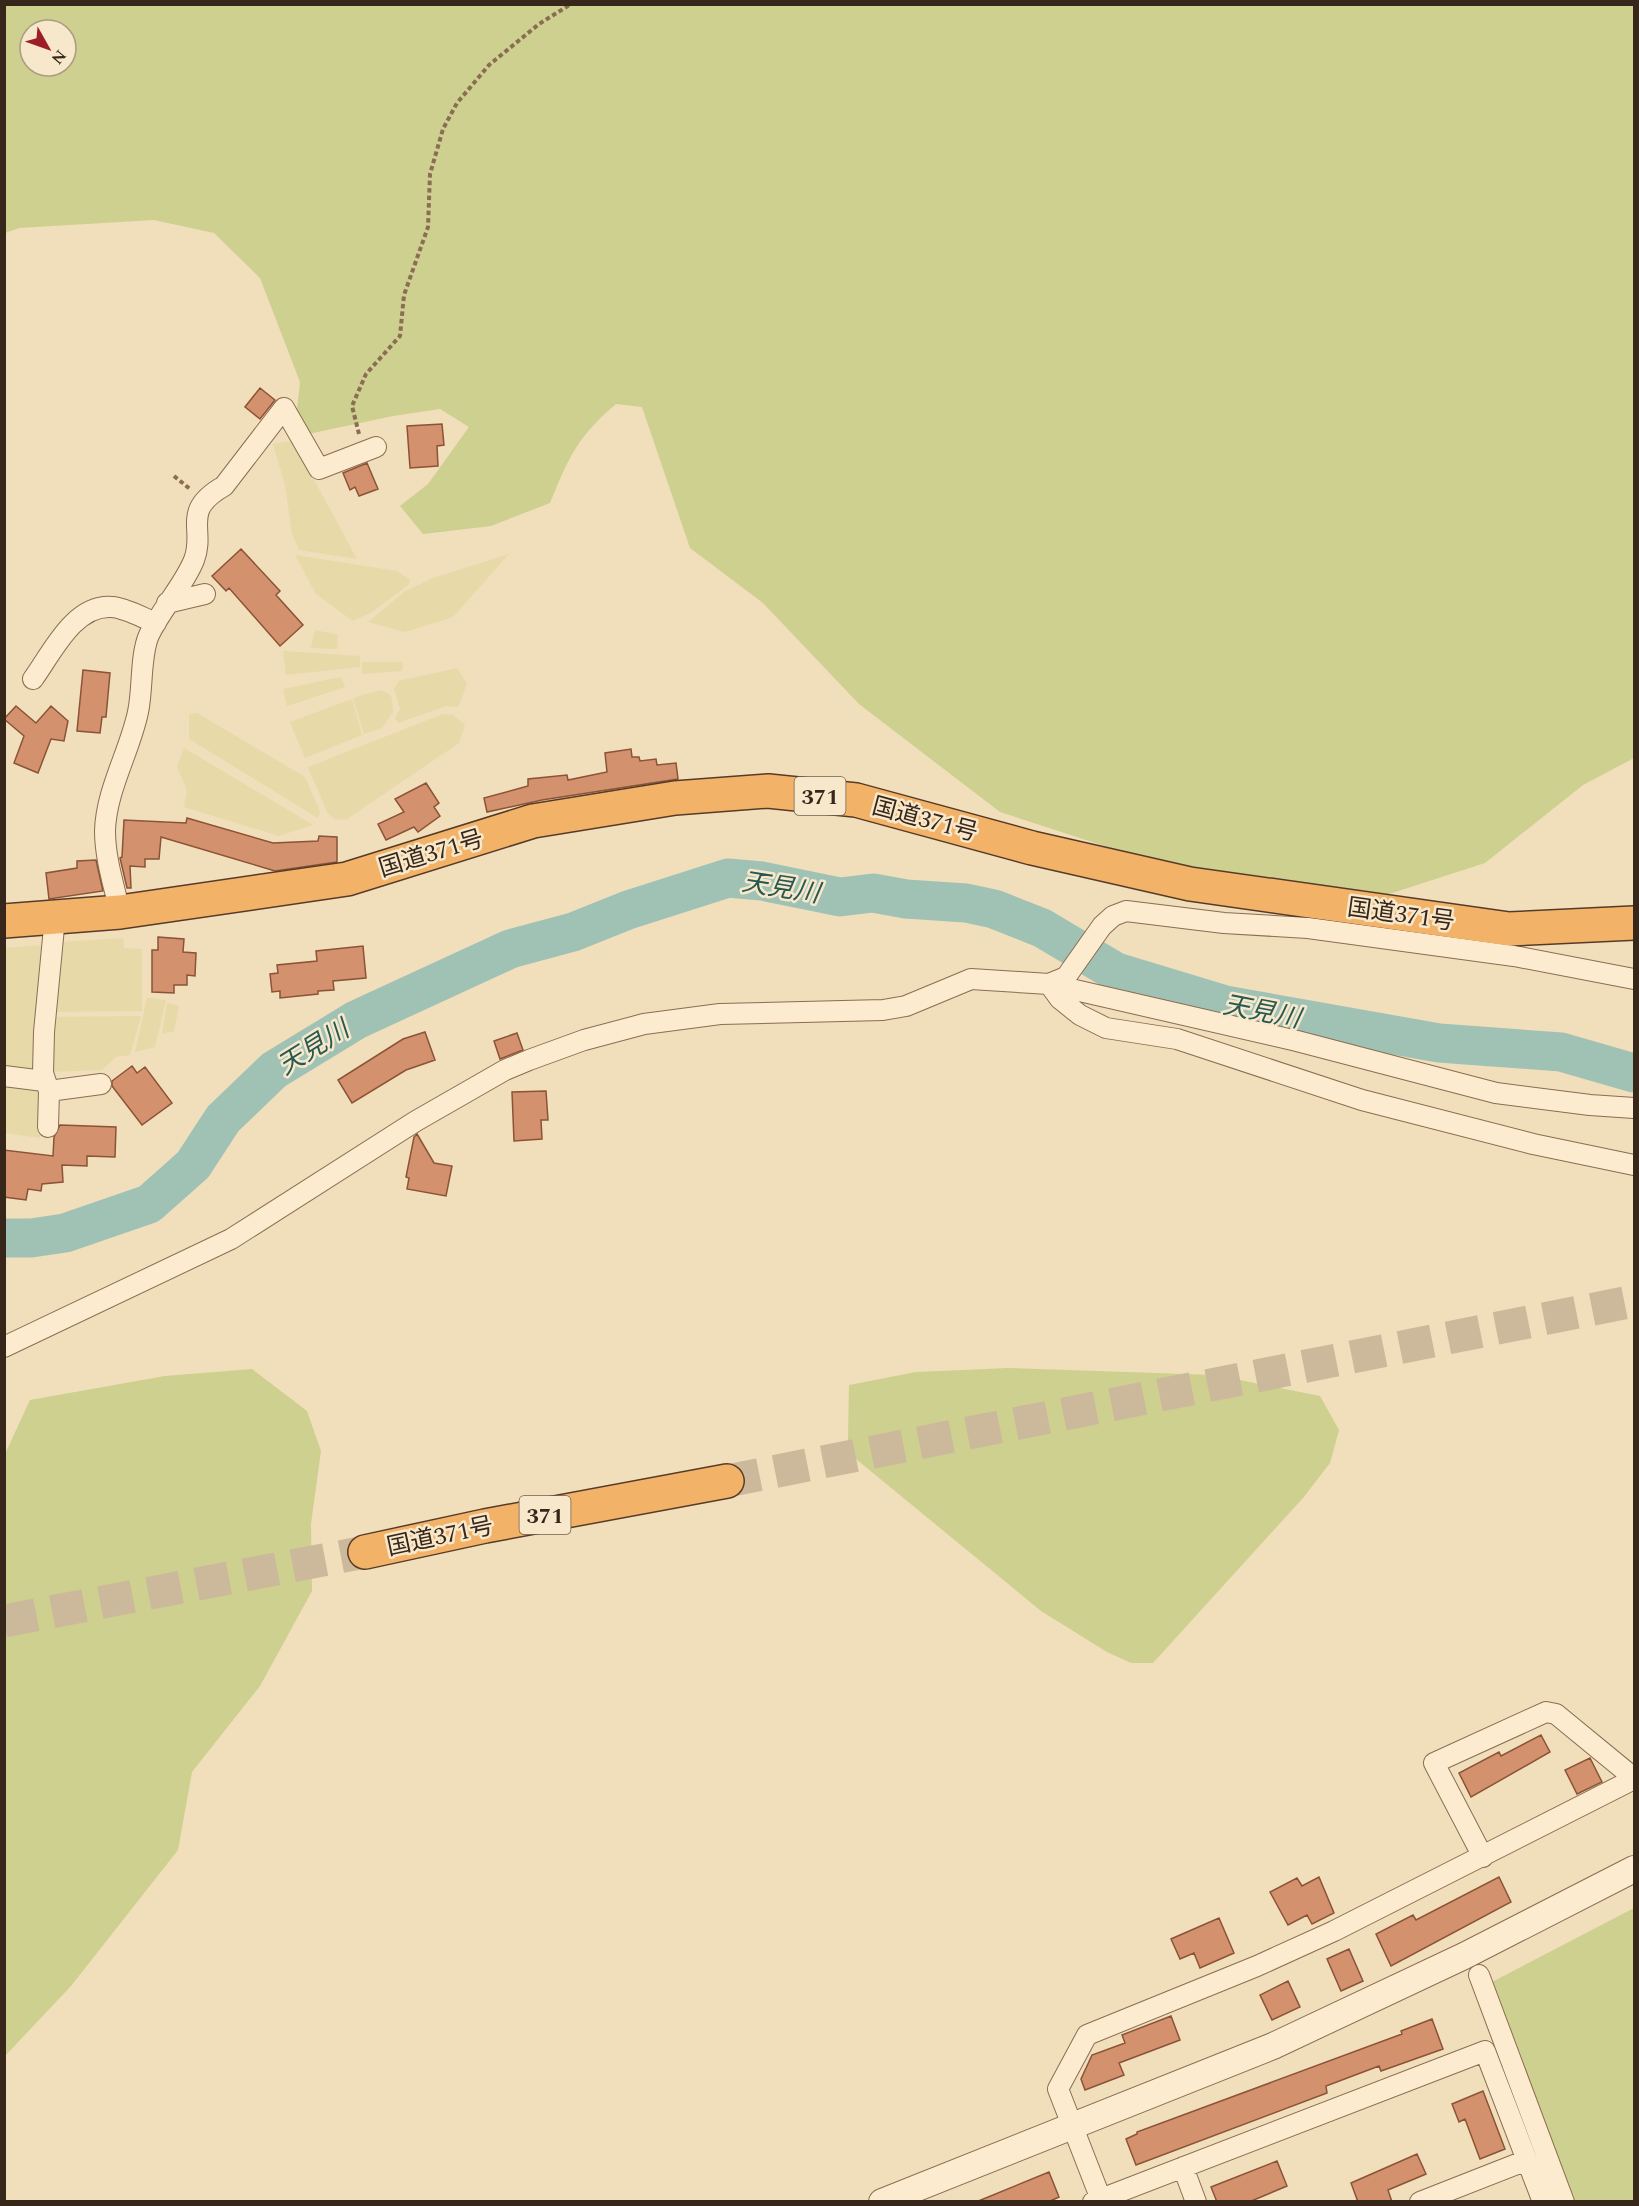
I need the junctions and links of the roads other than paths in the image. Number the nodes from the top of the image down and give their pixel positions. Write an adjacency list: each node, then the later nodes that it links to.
1 (370, 449): 3 (street)
2 (205, 594): 3 (street)
3 (167, 603): 4 (street)
4 (156, 622): 5 (street); 6 (street)
5 (33, 679)
6 (120, 912): 7 (highway, 国道371号 / 371); 9 (highway, 国道371号 / 371)
7 (55, 917): 8 (highway, 国道371号 / 371); 14 (street)
8 (4, 921)
9 (1635, 922)
10 (1635, 979): 11 (street)
11 (1058, 981): 15 (street); 17 (street); 18 (street)
12 (4, 1076): 14 (street)
13 (101, 1084): 14 (street)
14 (46, 1086): 16 (street)
15 (1635, 1108)
16 (48, 1127)
17 (1635, 1164)
18 (4, 1347)
19 (727, 1481): 20 (highway, 国道371号 / 371)
20 (365, 1552)
21 (1635, 1778): 22 (street); 22 (street)
22 (1483, 1857): 25 (street)
23 (1635, 1869): 25 (street)
24 (1479, 1975): 33 (street)
25 (1073, 2127): 28 (street); 29 (street)
26 (1527, 2160): 27 (street); 31 (street); 32 (street)
27 (1183, 2167): 28 (street); 30 (street)
28 (1099, 2201)
29 (882, 2202)
30 (1196, 2202)
31 (1420, 2202)
32 (1543, 2202)
33 (1564, 2202)

